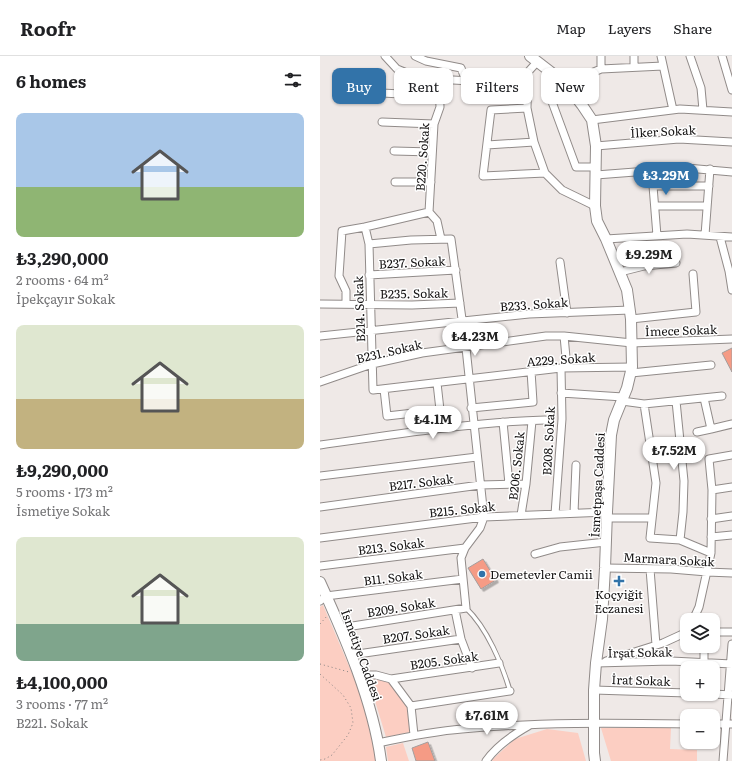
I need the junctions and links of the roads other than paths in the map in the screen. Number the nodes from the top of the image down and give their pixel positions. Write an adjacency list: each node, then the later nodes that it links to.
1 (386, 56): 11 (street)
2 (415, 56): 12 (street)
3 (601, 56): 14 (street)
4 (634, 56): 10 (street)
5 (661, 56): 9 (street)
6 (690, 56): 22 (street)
7 (722, 56): 15 (street)
8 (534, 59): 13 (main road, İsmetpaşa Caddesi)
9 (663, 66): 10 (street); 21 (street)
10 (634, 67): 14 (street)
11 (395, 68)
12 (461, 68)
13 (546, 68)
14 (601, 69)
15 (732, 90)
16 (440, 104): 26 (street, B220. Sokak)
17 (527, 104): 20 (street)
18 (553, 104): 34 (street)
19 (581, 104): 24 (main road, İsmetpaşa Caddesi)
20 (527, 108): 27 (street); 29 (street)
21 (673, 110): 22 (street); 24 (street)
22 (703, 110): 23 (street)
23 (732, 112)
24 (592, 120): 30 (main road, İsmetpaşa Caddesi)
25 (382, 122): 26 (street)
26 (434, 124): 32 (street, B220. Sokak)
27 (534, 142): 29 (street); 36 (street)
28 (732, 142): 30 (street, İlker Sokak)
29 (487, 145): 36 (street)
30 (596, 146): 34 (main road, İsmetpaşa Caddesi)
31 (394, 151): 32 (street)
32 (432, 152): 38 (street, B220. Sokak)
33 (710, 169): 34 (street); 35 (street); 39 (street)
34 (596, 171): 40 (main road, İsmetpaşa Caddesi)
35 (732, 172)
36 (545, 173): 40 (street)
37 (395, 182): 38 (street)
38 (431, 182): 43 (street, B220. Sokak)
39 (709, 186): 41 (street); 42 (street)
40 (595, 206): 50 (main road, İsmetpaşa Caddesi)
41 (655, 206): 42 (street); 46 (street)
42 (707, 206): 45 (street)
43 (429, 212): 44 (street); 49 (street)
44 (365, 227): 51 (street, B214. Sokak); 61 (street)
45 (704, 235): 46 (street); 47 (street)
46 (657, 236): 50 (street)
47 (720, 237): 48 (street); 58 (street)
48 (732, 237)
49 (441, 239): 51 (street); 54 (street)
50 (606, 239): 55 (main road, İsmetpaşa Caddesi)
51 (369, 244): 57 (street, B214. Sokak)
52 (560, 262): 63 (street)
53 (676, 263): 55 (street)
54 (456, 270): 57 (street, B237. Sokak); 59 (street)
55 (620, 272): 64 (main road, İsmetpaşa Caddesi)
56 (693, 274): 64 (street, B233. Sokak)
57 (369, 275): 62 (street, B214. Sokak)
58 (732, 290)
59 (460, 303): 62 (street, B235. Sokak); 65 (street)
60 (320, 304): 61 (street, B235. Sokak)
61 (346, 304): 62 (street, B235. Sokak)
62 (370, 304): 66 (street, B214. Sokak)
63 (567, 312): 64 (street, B233. Sokak); 65 (street, B233. Sokak)
64 (631, 315): 70 (main road, İsmetpaşa Caddesi)
65 (462, 321): 66 (street, B233. Sokak); 71 (street)
66 (371, 332): 67 (street, B233. Sokak); 72 (street, B214. Sokak)
67 (320, 336)
68 (564, 336): 70 (street, B231. Sokak); 71 (street, B231. Sokak); 74 (street, B208. Sokak)
69 (732, 339): 70 (street, İmece Sokak)
70 (632, 343): 75 (main road, İsmetpaşa Caddesi)
71 (466, 348): 72 (street, B231. Sokak); 77 (street)
72 (372, 364): 78 (street, B231. Sokak); 81 (street, B214. Sokak)
73 (711, 365): 75 (street, A229. Sokak)
74 (564, 368): 75 (street, A229. Sokak); 76 (street, A229. Sokak); 82 (street, B208. Sokak)
75 (631, 370): 85 (main road, İsmetpaşa Caddesi)
76 (532, 371): 77 (street, A229. Sokak); 88 (street)
77 (468, 379): 79 (street, A229. Sokak); 88 (street)
78 (320, 382)
79 (437, 383): 80 (street, A229. Sokak); 80 (street)
80 (384, 389): 81 (street, A229. Sokak)
81 (373, 390)
82 (561, 393): 85 (street); 108 (street, B208. Sokak)
83 (722, 396): 84 (street)
84 (704, 398): 86 (street); 94 (street)
85 (623, 399): 87 (street); 110 (main road, İsmetpaşa Caddesi)
86 (676, 401): 87 (street); 118 (street)
87 (644, 404): 113 (street)
88 (471, 408): 93 (street)
89 (545, 420): 90 (street)
90 (532, 421): 91 (street); 102 (street, B206. Sokak)
91 (503, 422): 93 (street); 101 (street)
92 (732, 424): 94 (street)
93 (473, 425): 96 (street); 98 (street)
94 (711, 429): 95 (street)
95 (697, 432)
96 (320, 445)
97 (732, 455): 105 (street)
98 (477, 457): 100 (street); 103 (street)
99 (576, 466): 107 (street)
100 (320, 476)
101 (509, 484): 102 (street, B217. Sokak); 103 (street, B217. Sokak)
102 (526, 484): 109 (street, B206. Sokak)
103 (480, 485): 106 (street, B217. Sokak); 112 (street)
104 (732, 487): 105 (street)
105 (712, 490): 114 (street)
106 (320, 507)
107 (574, 513): 108 (street, B215. Sokak); 110 (street, B215. Sokak)
108 (555, 514): 109 (street, B215. Sokak)
109 (521, 515): 112 (street, B215. Sokak)
110 (607, 515): 113 (street, B215. Sokak); 119 (main road, İsmetpaşa Caddesi)
111 (732, 516): 114 (street)
112 (484, 517): 117 (street, B215. Sokak); 120 (street)
113 (652, 518): 118 (street)
114 (711, 519): 116 (street)
115 (732, 535): 116 (street)
116 (711, 537): 121 (street)
117 (320, 538)
118 (680, 540): 121 (street)
119 (606, 542): 122 (street); 124 (main road, İsmetpaşa Caddesi)
120 (465, 548): 123 (street, B213. Sokak); 128 (street)
121 (711, 553): 126 (street)
122 (535, 554)
123 (320, 566)
124 (605, 568): 125 (street, Marmara Sokak); 144 (main road, İsmetpaşa Caddesi)
125 (650, 568): 126 (street, Marmara Sokak); 140 (street)
126 (708, 572): 127 (street, Marmara Sokak); 133 (street)
127 (732, 573)
128 (463, 579): 130 (street, B11. Sokak); 131 (street)
129 (320, 582): 130 (main road, İsmetiye Caddesi)
130 (323, 598): 134 (main road, İsmetiye Caddesi)
131 (466, 608): 132 (street, B209. Sokak); 143 (lane)
132 (455, 610): 134 (street, B209. Sokak); 138 (street)
133 (696, 613)
134 (340, 628): 141 (main road, İsmetiye Caddesi)
135 (720, 632): 136 (street)
136 (732, 632)
137 (680, 635): 140 (street)
138 (460, 639): 141 (street, B207. Sokak); 147 (street)
139 (732, 644): 146 (street)
140 (656, 645): 144 (street)
141 (351, 655): 148 (main road, İsmetiye Caddesi)
142 (680, 662): 144 (street, İrşat Sokak)
143 (499, 663): 147 (street, B205. Sokak); 151 (lane)
144 (596, 663): 150 (main road, İsmetpaşa Caddesi)
145 (720, 664): 146 (street, İrşat Sokak)
146 (731, 664): 154 (street)
147 (472, 668): 149 (street, B205. Sokak)
148 (359, 675): 149 (street, B205. Sokak); 162 (main road, İsmetiye Caddesi)
149 (391, 679): 155 (street)
150 (594, 690): 152 (street, İrat Sokak); 156 (main road, İsmetpaşa Caddesi)
151 (510, 691): 155 (street)
152 (680, 693)
153 (720, 694): 154 (street)
154 (730, 695): 159 (street)
155 (411, 706): 161 (street)
156 (594, 723): 157 (street); 158 (street); 160 (main road, İsmetpaşa Caddesi)
157 (532, 724): 161 (street); 166 (street)
158 (680, 724)
159 (729, 724): 163 (street)
160 (594, 734): 167 (main road, İsmetpaşa Caddesi); 168 (main road, İsmetpaşa Caddesi)
161 (414, 735): 162 (street)
162 (378, 743): 165 (main road, İsmetiye Caddesi)
163 (724, 752): 164 (street); 169 (street)
164 (732, 753)
165 (381, 761)
166 (486, 761)
167 (595, 761)
168 (602, 761)
169 (723, 761)

